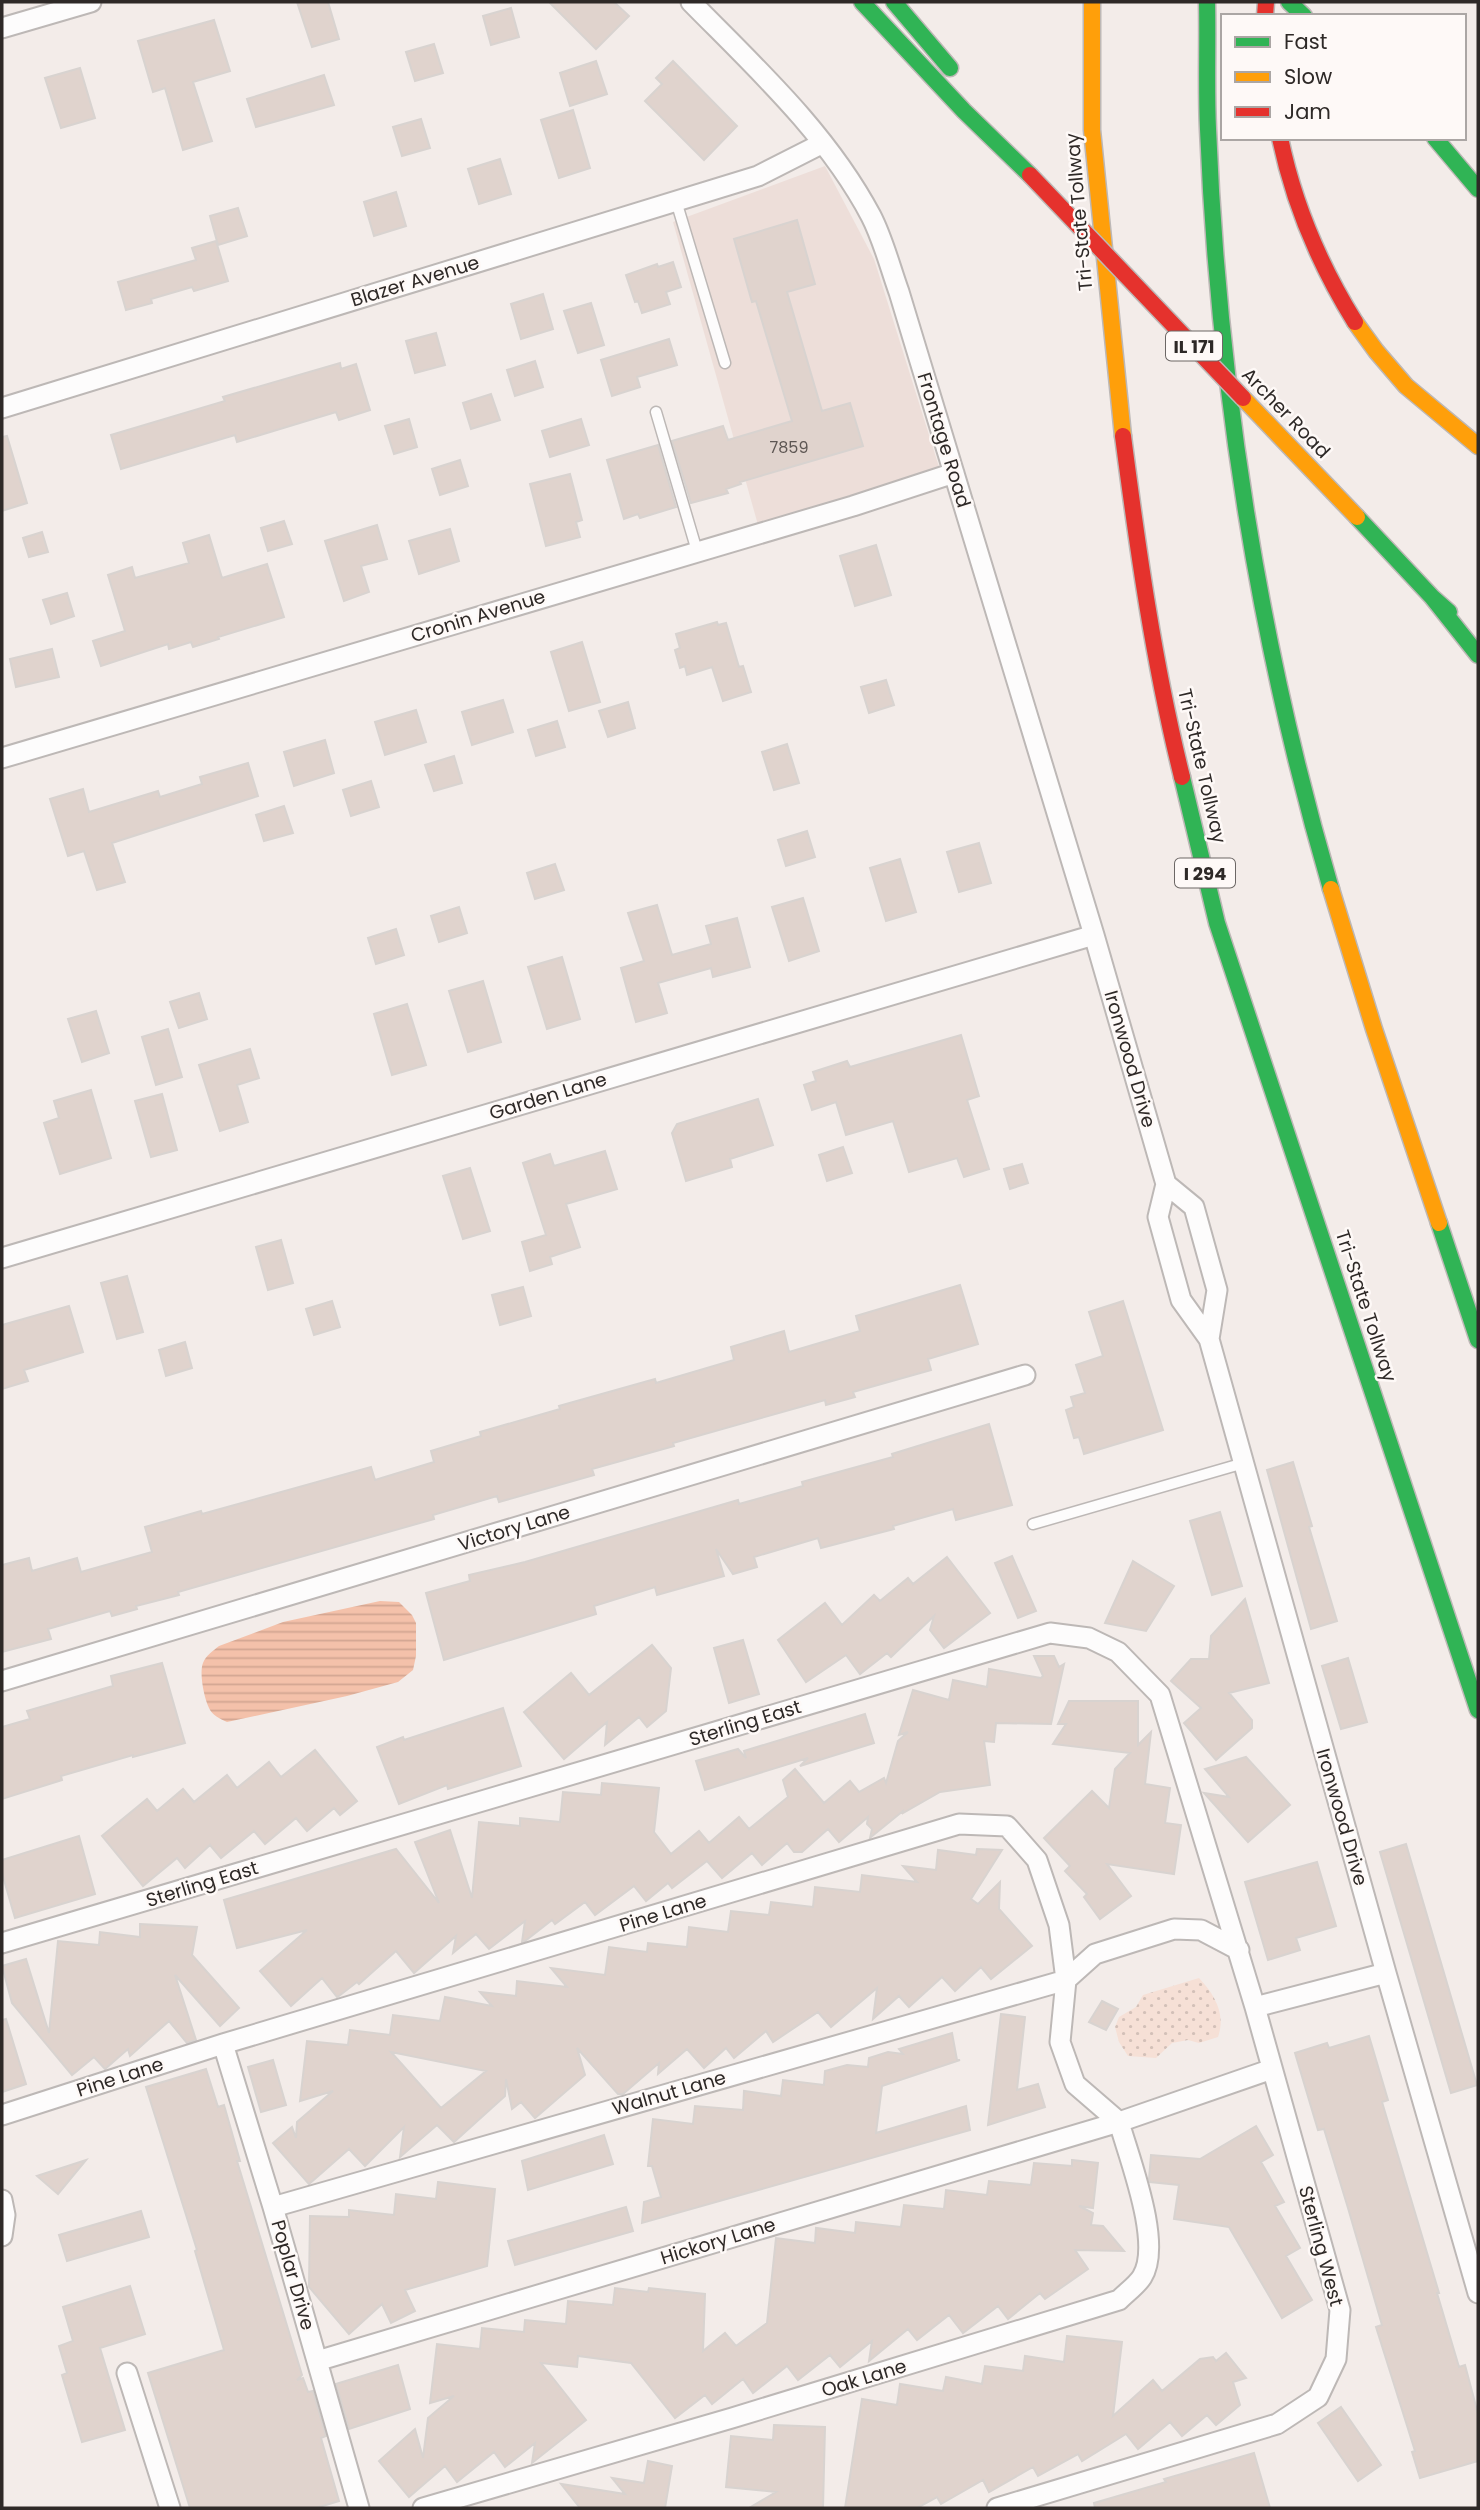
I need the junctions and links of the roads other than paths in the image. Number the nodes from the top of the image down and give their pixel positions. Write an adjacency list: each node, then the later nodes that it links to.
1 (91, 2): 9 (street)
2 (691, 2): 15 (street, Frontage Road)
3 (862, 2): 17 (main road, Archer Road / IL 171)
4 (894, 2): 10 (main road)
5 (1091, 2): 39 (main road, Tri-State Tollway / I 294)
6 (1207, 2): 34 (main road)
7 (1289, 2): 8 (main road)
8 (1302, 14)
9 (2, 28)
10 (961, 81)
11 (984, 110): 17 (main road)
12 (1281, 140): 23 (main road)
13 (1439, 140): 18 (main road)
14 (1440, 140): 16 (main road)
15 (823, 143): 19 (street, Blazer Avenue); 24 (street, Frontage Road)
16 (1478, 170)
17 (1031, 175): 26 (main road, Archer Road / IL 171, bridge)
18 (1478, 189)
19 (676, 200): 20 (lane); 21 (street, Blazer Avenue)
20 (725, 363)
21 (2, 408)
22 (656, 412): 25 (lane)
23 (1478, 446)
24 (954, 473): 25 (street, Cronin Avenue); 30 (street, Frontage Road)
25 (697, 551): 29 (street, Cronin Avenue)
26 (1432, 597): 27 (main road, Archer Road / IL 171); 28 (main road)
27 (1478, 638)
28 (1478, 655)
29 (2, 758)
30 (1094, 934): 31 (street, Ironwood Drive); 32 (street, Garden Lane)
31 (1166, 1184): 33 (street, Ironwood Drive); 33 (street, Ironwood Drive)
32 (2, 1258)
33 (1209, 1339): 36 (street, Ironwood Drive)
34 (1478, 1340)
35 (1025, 1375): 38 (street, Victory Lane)
36 (1244, 1463): 37 (lane); 42 (street, Ironwood Drive)
37 (1033, 1524)
38 (2, 1681)
39 (1478, 1710)
40 (2, 1944): 41 (street, Sterling East)
41 (1238, 1950): 43 (street); 44 (street, Sterling East)
42 (1386, 1973): 44 (street); 52 (street, Ironwood Drive)
43 (1066, 1980): 45 (street, Pine Lane); 48 (street, Pine Lane); 50 (street, Walnut Lane)
44 (1255, 2007): 46 (street, Sterling West)
45 (223, 2043): 47 (street, Pine Lane); 50 (street, Poplar Drive)
46 (1272, 2069): 48 (street); 58 (street, Sterling West)
47 (2, 2115)
48 (1119, 2122): 53 (street, Hickory Lane); 57 (street, Oak Lane)
49 (2, 2200): 51 (street)
50 (273, 2207): 53 (street, Poplar Drive)
51 (2, 2236)
52 (1478, 2293)
53 (317, 2361): 56 (street, Poplar Drive)
54 (127, 2373): 55 (street)
55 (170, 2508)
56 (359, 2508)
57 (423, 2508)
58 (997, 2508)

